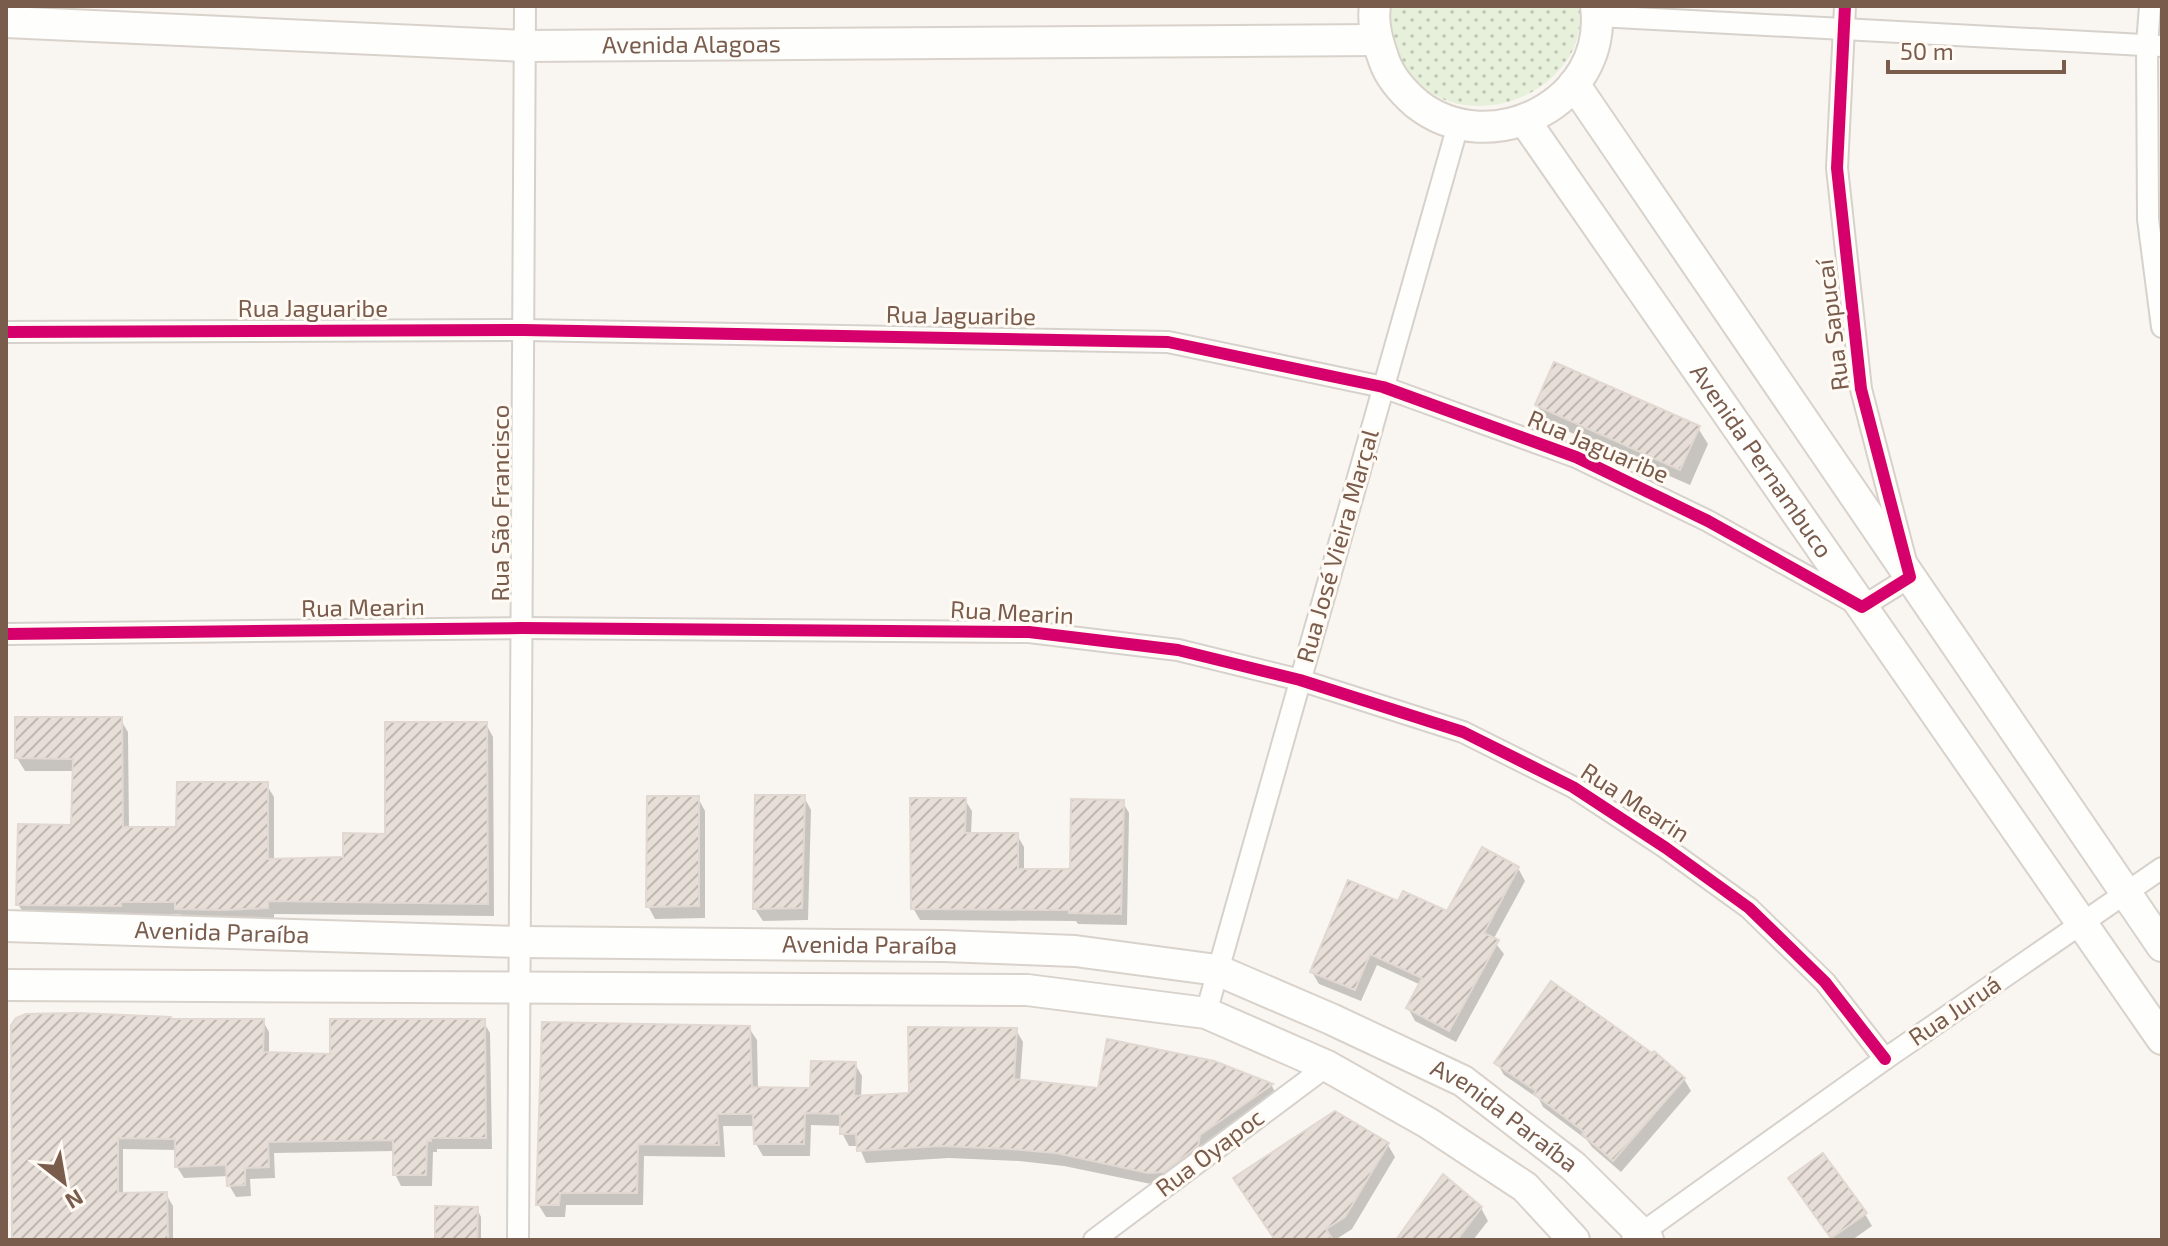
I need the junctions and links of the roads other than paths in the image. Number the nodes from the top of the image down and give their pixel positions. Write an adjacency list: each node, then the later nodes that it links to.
1 (525, 6): 10 (street, Rua São Francisco)
2 (1375, 6): 8 (street)
3 (1845, 6): 7 (street, Rua Sapucaí)
4 (2150, 6): 9 (street)
5 (1597, 11): 7 (street); 11 (street)
6 (6, 22): 10 (street, Avenida Alagoas)
7 (1842, 29): 9 (street); 18 (street, Rua Sapucaí)
8 (1377, 40): 10 (street, Avenida Alagoas); 13 (street)
9 (2154, 45): 14 (street)
10 (526, 46): 15 (street, Rua São Francisco)
11 (1574, 84): 12 (street); 18 (street)
12 (1525, 121): 13 (street); 19 (street, Avenida Pernambuco)
13 (1458, 125): 17 (street, Rua José Vieira Marçal)
14 (2162, 327)
15 (524, 330): 16 (street, Rua Jaguaribe); 17 (street, Rua Jaguaribe); 20 (street, Rua São Francisco)
16 (6, 332)
17 (1383, 387): 19 (street, Rua Jaguaribe); 22 (street, Rua José Vieira Marçal)
18 (1910, 577): 19 (street); 24 (street)
19 (1862, 607): 25 (street, Avenida Pernambuco)
20 (522, 628): 21 (street, Rua Mearin); 22 (street, Rua Mearin); 27 (street, Rua São Francisco)
21 (6, 634)
22 (1300, 680): 30 (street, Rua José Vieira Marçal); 36 (street, Rua Mearin)
23 (2162, 868): 24 (street, Rua Juruá)
24 (2126, 894): 25 (street, Rua Juruá); 29 (street)
25 (2082, 924): 35 (street, Avenida Pernambuco); 36 (street, Rua Juruá)
26 (6, 926): 27 (street, Avenida Paraíba)
27 (520, 942): 28 (street, Avenida Paraíba); 32 (street, Rua São Francisco)
28 (899, 946): 30 (street, Avenida Paraíba); 33 (street)
29 (2162, 946)
30 (1217, 970): 34 (street, Rua José Vieira Marçal); 38 (street, Avenida Paraíba)
31 (6, 985): 32 (street, Avenida Paraíba)
32 (520, 989): 33 (street, Avenida Paraíba); 39 (street, Rua São Francisco)
33 (900, 989): 34 (street, Avenida Paraíba)
34 (1206, 1013): 37 (street, Avenida Paraíba)
35 (2162, 1039)
36 (1885, 1059): 38 (street, Rua Juruá)
37 (1327, 1066): 40 (street, Rua Oyapoc); 41 (street, Avenida Paraíba)
38 (1641, 1237)
39 (518, 1240)
40 (1094, 1240)
41 (1574, 1240)

